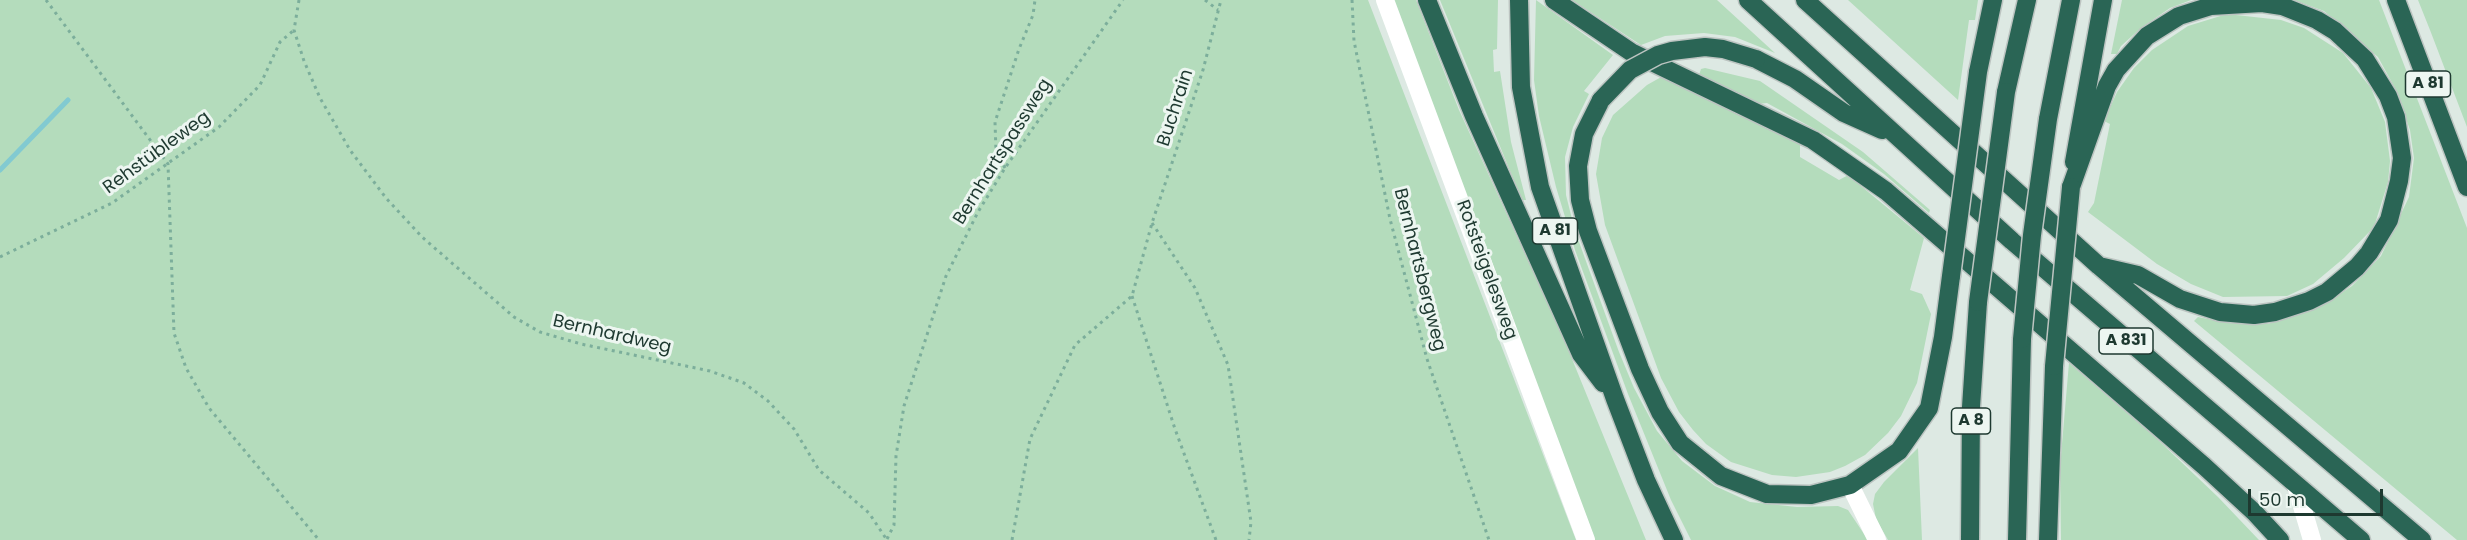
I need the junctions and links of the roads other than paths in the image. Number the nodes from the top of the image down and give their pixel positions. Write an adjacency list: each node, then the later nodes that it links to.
1 (1385, 0): 20 (lane, Rotsteigelesweg)
2 (1427, 0): 17 (highway)
3 (1519, 0): 17 (highway, A 81)
4 (1554, 0): 26 (highway)
5 (1748, 0): 13 (highway, A 831)
6 (1805, 0): 12 (highway, A 831)
7 (1993, 0): 18 (highway, bridge)
8 (2027, 0): 23 (highway, A 8, bridge)
9 (2071, 0): 24 (highway, bridge)
10 (2103, 0): 14 (highway)
11 (2396, 0): 15 (highway, A 81)
12 (1822, 9): 16 (highway, A 831)
13 (1895, 136): 18 (highway, bridge); 19 (highway, A 831)
14 (2084, 138): 16 (highway); 25 (highway, bridge)
15 (2467, 187)
16 (2099, 266): 29 (highway, A 831)
17 (1616, 399): 21 (highway, A 81)
18 (1850, 485): 22 (lane)
19 (2296, 486): 27 (lane); 28 (highway, A 831)
20 (1586, 540)
21 (1674, 540)
22 (1877, 540)
23 (1970, 540)
24 (2017, 540)
25 (2048, 540)
26 (2280, 540)
27 (2312, 540)
28 (2361, 540)
29 (2422, 540)

